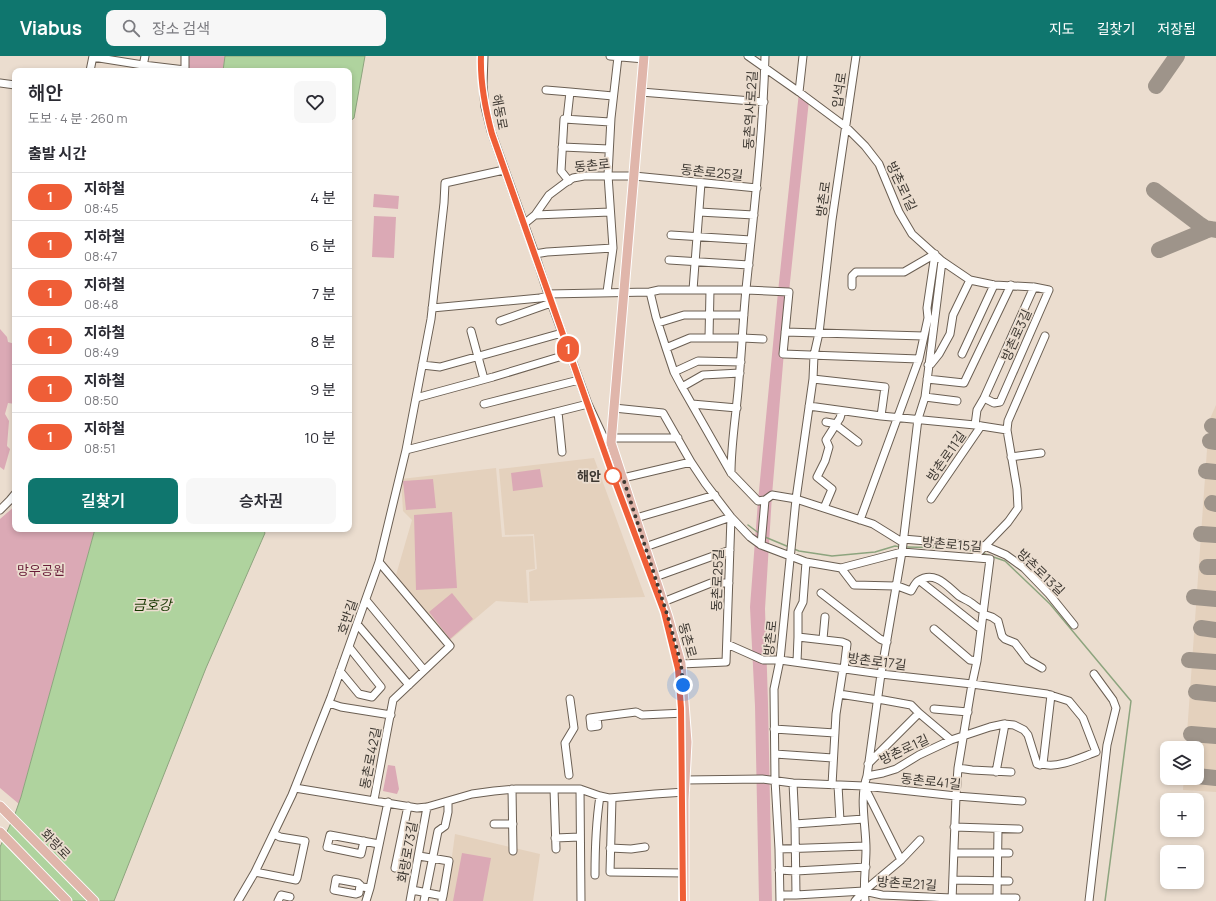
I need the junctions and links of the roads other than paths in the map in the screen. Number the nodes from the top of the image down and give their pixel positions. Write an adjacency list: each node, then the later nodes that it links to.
1 (144, 56): 12 (street)
2 (185, 56): 13 (street)
3 (484, 56): 28 (street, 해동로)
4 (614, 56): 10 (street); 21 (street)
5 (748, 56): 14 (street)
6 (765, 56): 14 (street, 동촌역사로2길)
7 (803, 56): 20 (street)
8 (856, 56): 25 (street, 입석로)
9 (93, 57): 11 (street); 12 (street)
10 (644, 57): 19 (main road, 동촌로)
11 (91, 68)
12 (143, 68)
13 (186, 68)
14 (765, 68): 20 (street); 22 (street, 동촌역사로2길)
15 (0, 83): 16 (street)
16 (12, 85)
17 (546, 90): 18 (street)
18 (570, 92): 21 (street); 23 (street)
19 (641, 92): 22 (street); 30 (main road, 동촌로)
20 (799, 92): 25 (street)
21 (613, 96): 24 (street)
22 (764, 102): 33 (street, 동촌역사로2길)
23 (567, 119): 24 (street); 26 (street)
24 (610, 122): 27 (street)
25 (846, 127): 44 (street, 방촌로1길); 70 (street, 방촌로)
26 (562, 146): 27 (street); 31 (street)
27 (609, 150): 29 (street)
28 (504, 170): 38 (street, 해동로); 61 (street, 호반길)
29 (608, 175): 30 (street, 동촌로); 31 (street, 동촌로); 34 (street)
30 (634, 176): 32 (street, 동촌로25길); 58 (main road, 동촌로)
31 (569, 181): 36 (street, 동촌로)
32 (701, 183): 33 (street, 동촌로25길); 35 (street)
33 (757, 188): 37 (street, 동촌로25길)
34 (610, 212): 36 (street); 42 (street)
35 (699, 212): 37 (street); 40 (street)
36 (535, 215): 38 (street, 동촌로)
37 (754, 215): 41 (street, 동촌로25길)
38 (524, 224): 43 (street, 해동로)
39 (671, 235): 40 (street)
40 (697, 236): 41 (street); 46 (street)
41 (751, 240): 48 (street, 동촌로25길)
42 (613, 248): 43 (street); 57 (street)
43 (535, 254): 60 (street, 해동로)
44 (935, 254): 47 (street, 방촌로1길); 52 (street); 64 (street)
45 (669, 260): 46 (street)
46 (695, 261): 48 (street); 54 (street)
47 (942, 261): 49 (street, 방촌로3길); 64 (street)
48 (749, 265): 56 (street, 동촌로25길)
49 (970, 280): 50 (street, 방촌로3길); 84 (street)
50 (994, 285): 51 (street, 방촌로3길); 78 (street)
51 (1011, 285): 53 (street, 방촌로3길); 89 (street, 방촌로3길)
52 (852, 286)
53 (1034, 287): 94 (street, 방촌로3길); 94 (street, 방촌로3길)
54 (693, 290): 55 (street); 59 (street)
55 (710, 290): 56 (street); 62 (street)
56 (746, 290): 63 (street, 동촌로25길); 68 (street)
57 (607, 292): 58 (street); 60 (street)
58 (624, 292): 59 (street); 100 (main road, 동촌로)
59 (650, 292): 66 (street)
60 (549, 298): 61 (street); 65 (street); 69 (street, 해동로)
61 (432, 308): 83 (street, 호반길)
62 (710, 315): 63 (street); 66 (street); 73 (street)
63 (744, 315): 74 (street, 동촌로25길)
64 (931, 319): 71 (street); 84 (street)
65 (500, 321)
66 (658, 323): 76 (street)
67 (471, 331): 80 (street)
68 (785, 332): 70 (street); 79 (street)
69 (562, 333): 77 (street, 해동로); 80 (street)
70 (819, 333): 71 (street); 79 (street, 방촌로)
71 (924, 336): 81 (street)
72 (1045, 336): 110 (street)
73 (709, 338): 74 (street); 76 (street)
74 (742, 338): 75 (street); 82 (street, 동촌로25길)
75 (763, 339)
76 (666, 348): 85 (street)
77 (569, 354): 87 (street); 90 (street, 해동로)
78 (962, 354)
79 (814, 355): 81 (street); 88 (street, 방촌로)
80 (478, 357): 83 (street); 87 (street)
81 (919, 359): 105 (street)
82 (741, 362): 85 (street); 86 (street, 동촌로25길)
83 (422, 365): 93 (street, 호반길)
84 (928, 365): 89 (street)
85 (674, 372): 91 (street)
86 (740, 373): 91 (street); 101 (street, 동촌로25길)
87 (484, 379): 93 (street)
88 (813, 379): 99 (street, 방촌로); 104 (street)
89 (927, 379): 92 (street)
90 (579, 380): 96 (street); 97 (street, 해동로)
91 (682, 387): 98 (street)
92 (924, 397): 95 (street); 106 (street)
93 (416, 398): 114 (street, 호반길)
94 (984, 398): 109 (street, 방촌로11길)
95 (957, 401)
96 (484, 404)
97 (588, 404): 103 (street); 112 (street, 해동로)
98 (692, 404): 101 (street); 119 (street)
99 (809, 406): 102 (street, 방촌로11길); 123 (street, 방촌로)
100 (614, 408): 111 (street, 방촌로15길); 112 (main road, 동촌로)
101 (737, 408): 119 (street, 동촌로25길)
102 (842, 411): 104 (street, 방촌로11길); 108 (street)
103 (558, 412): 114 (street); 115 (street)
104 (881, 416): 105 (street, 방촌로11길)
105 (898, 417): 106 (street, 방촌로11길); 130 (street)
106 (918, 419): 109 (street, 방촌로11길); 131 (street)
107 (826, 422): 108 (street)
108 (836, 425): 113 (street); 126 (street)
109 (978, 425): 110 (street, 방촌로11길); 124 (street, 방촌로11길)
110 (1007, 430): 117 (street)
111 (678, 438): 112 (street); 118 (street, 방촌로15길)
112 (611, 441): 120 (main road, 동촌로)
113 (858, 442)
114 (406, 450): 139 (street, 호반길)
115 (562, 452)
116 (1041, 453): 117 (street)
117 (1011, 457): 134 (street)
118 (691, 462): 120 (street); 121 (street, 방촌로15길)
119 (731, 473): 125 (street)
120 (623, 478): 129 (main road, 동촌로)
121 (715, 495): 128 (street, 방촌로15길); 129 (street)
122 (12, 498): 127 (street)
123 (796, 499): 125 (street, 방촌로13길); 126 (street, 방촌로13길); 137 (street, 방촌로)
124 (931, 499)
125 (765, 502): 132 (street)
126 (824, 508): 130 (street, 방촌로13길)
127 (0, 510)
128 (731, 517): 132 (street, 방촌로15길); 133 (street); 135 (street, 동촌로25길)
129 (636, 518): 133 (main road, 동촌로)
130 (860, 520): 131 (street, 방촌로13길)
131 (902, 542): 134 (street, 방촌로13길); 136 (street, 방촌로1길)
132 (761, 545): 137 (street, 방촌로15길)
133 (646, 547): 142 (main road, 동촌로)
134 (982, 548): 138 (street); 152 (street, 방촌로13길)
135 (730, 550): 142 (street); 144 (street, 동촌로25길)
136 (902, 552): 138 (street, 방촌로15길); 141 (street, 방촌로15길); 145 (street, 방촌로1길)
137 (791, 556): 140 (street, 방촌로15길); 160 (street, 방촌로)
138 (975, 557): 149 (street, 방촌로15길)
139 (379, 562): 147 (street, 호반길); 166 (street, 동촌로42길)
140 (806, 562): 141 (street, 방촌로15길); 155 (street)
141 (842, 568): 145 (street)
142 (655, 577): 148 (main road, 동촌로)
143 (920, 581): 145 (street); 149 (street); 153 (street)
144 (729, 583): 148 (street); 158 (street, 동촌로25길)
145 (895, 586): 157 (street, 방촌로1길)
146 (821, 593): 157 (street)
147 (366, 600): 151 (street, 호반길); 166 (street)
148 (663, 602): 163 (main road, 동촌로)
149 (983, 612): 153 (street, 방촌로15길); 164 (street)
150 (825, 617): 156 (street)
151 (357, 624): 159 (street, 호반길); 171 (street)
152 (1074, 625)
153 (981, 628): 161 (street, 방촌로15길)
154 (934, 629): 161 (street)
155 (798, 637): 156 (street); 162 (street)
156 (823, 639): 165 (street)
157 (887, 642): 168 (street, 방촌로1길)
158 (727, 644): 160 (street); 163 (street, 동촌로25길)
159 (349, 646): 167 (street, 호반길); 167 (street)
160 (780, 660): 162 (street, 방촌로17길); 184 (street, 방촌로)
161 (977, 661): 170 (street, 방촌로15길)
162 (797, 662): 165 (street, 방촌로17길)
163 (681, 664): 178 (main road, 동촌로)
164 (1042, 668)
165 (844, 669): 168 (street, 방촌로17길); 172 (street)
166 (424, 670): 171 (street, 동촌로42길)
167 (340, 671): 176 (street, 호반길)
168 (881, 674): 170 (street, 방촌로17길); 175 (street, 방촌로1길)
169 (1094, 674): 189 (street)
170 (972, 684): 173 (street); 179 (street, 방촌로15길)
171 (409, 685): 181 (street, 동촌로42길)
172 (839, 694): 175 (street); 185 (street)
173 (1051, 695): 188 (street); 193 (street)
174 (570, 699): 197 (street)
175 (878, 699): 180 (street, 방촌로1길); 192 (street, 방촌로1길)
176 (329, 703): 181 (street); 204 (street, 호반길)
177 (934, 709): 179 (street)
178 (685, 712): 182 (street); 199 (main road, 동촌로)
179 (968, 712): 186 (street, 방촌로15길)
180 (919, 713): 187 (street, 방촌로1길); 192 (street, 방촌로1길)
181 (391, 715): 212 (street, 동촌로42길)
182 (597, 717)
183 (1006, 724): 186 (street); 193 (street); 195 (street)
184 (774, 729): 185 (street); 190 (street, 방촌로)
185 (835, 733): 191 (street)
186 (963, 736): 187 (street, 방촌로1길); 194 (street, 방촌로15길)
187 (951, 740): 198 (street, 방촌로1길)
188 (1096, 752): 189 (street); 193 (street)
189 (1106, 753): 281 (street)
190 (775, 754): 191 (street); 200 (street, 방촌로)
191 (833, 758): 202 (street)
192 (868, 764): 198 (street, 방촌로1길)
193 (1043, 764)
194 (958, 768): 195 (street); 210 (street, 방촌로15길)
195 (996, 772): 196 (street)
196 (1011, 772)
197 (569, 775)
198 (867, 776): 203 (street, 방촌로1길)
199 (685, 780): 200 (street, 동촌로41길); 208 (main road, 동촌로)
200 (775, 780): 201 (street, 동촌로41길); 239 (street, 방촌로)
201 (793, 783): 202 (street, 동촌로41길); 223 (street)
202 (835, 785): 203 (street, 동촌로41길); 220 (street)
203 (864, 786): 210 (street, 동촌로41길); 219 (street, 방촌로1길); 246 (street)
204 (295, 788): 212 (street); 228 (street, 호반길)
205 (512, 789): 206 (street, 동촌로42길); 213 (street, 동촌로42길); 222 (street)
206 (554, 789): 207 (street, 동촌로42길); 230 (street)
207 (580, 789): 209 (street, 동촌로42길); 229 (street)
208 (685, 792): 211 (street, 동촌로42길); 252 (main road, 동촌로)
209 (600, 796): 211 (street, 동촌로42길); 253 (street)
210 (956, 796): 214 (street, 동촌로41길); 224 (street, 방촌로15길)
211 (612, 798): 236 (street)
212 (374, 800): 215 (street, 동촌로42길)
213 (448, 801): 217 (street, 동촌로42길); 245 (street)
214 (1022, 801)
215 (388, 802): 216 (street, 동촌로42길); 233 (street)
216 (408, 806): 217 (street, 동촌로42길); 248 (street)
217 (427, 807): 244 (street, 화랑로73길)
218 (3, 808): 271 (main road, 화랑로)
219 (864, 819): 220 (street); 234 (street, 방촌로1길)
220 (840, 820): 223 (street)
221 (494, 824): 222 (street)
222 (513, 824): 240 (street)
223 (795, 824): 237 (street)
224 (954, 827): 225 (street); 241 (street, 방촌로15길)
225 (998, 829): 226 (street); 242 (street)
226 (1020, 829)
227 (0, 832): 270 (main road)
228 (274, 834): 251 (street, 호반길); 251 (street)
229 (580, 837): 230 (street); 277 (street)
230 (556, 838): 238 (street)
231 (920, 840): 246 (street)
232 (364, 841): 232 (street); 233 (street)
233 (379, 844): 258 (street)
234 (866, 846): 237 (street); 247 (street, 방촌로1길)
235 (645, 847): 236 (street)
236 (610, 848): 252 (street)
237 (796, 848): 239 (street); 250 (street)
238 (556, 849)
239 (779, 849): 249 (street, 방촌로)
240 (513, 851)
241 (954, 853): 242 (street); 254 (street, 방촌로15길)
242 (998, 853): 243 (street); 255 (street)
243 (1009, 853)
244 (419, 856): 245 (street); 259 (street, 화랑로73길)
245 (432, 858): 261 (street); 267 (street)
246 (901, 860): 260 (street)
247 (866, 867): 250 (street); 260 (street, 방촌로1길)
248 (395, 868)
249 (779, 870): 250 (street); 264 (street, 방촌로)
250 (796, 871): 262 (street)
251 (255, 872): 272 (street, 호반길)
252 (684, 873): 278 (main road, 동촌로)
253 (595, 875)
254 (953, 880): 255 (street); 268 (street, 방촌로15길)
255 (997, 880): 256 (street); 265 (street)
256 (1009, 881)
257 (360, 885): 258 (street)
258 (370, 888): 274 (street)
259 (412, 890): 261 (street); 275 (street, 화랑로73길)
260 (864, 891): 262 (street, 방촌로21길); 268 (street, 방촌로21길); 279 (street); 280 (street, 방촌로1길)
261 (426, 893): 267 (street); 276 (street)
262 (796, 895): 264 (street, 방촌로21길)
263 (290, 897): 273 (street)
264 (780, 898)
265 (997, 898): 266 (street, 방촌로21길); 269 (street, 방촌로21길)
266 (1016, 898)
267 (443, 899)
268 (952, 899): 269 (street, 방촌로21길)
269 (987, 899)
270 (67, 901)
271 (94, 901)
272 (238, 901)
273 (278, 901)
274 (366, 901)
275 (410, 901)
276 (424, 901)
277 (581, 901)
278 (684, 901)
279 (855, 901)
280 (865, 901)
281 (1089, 901)

